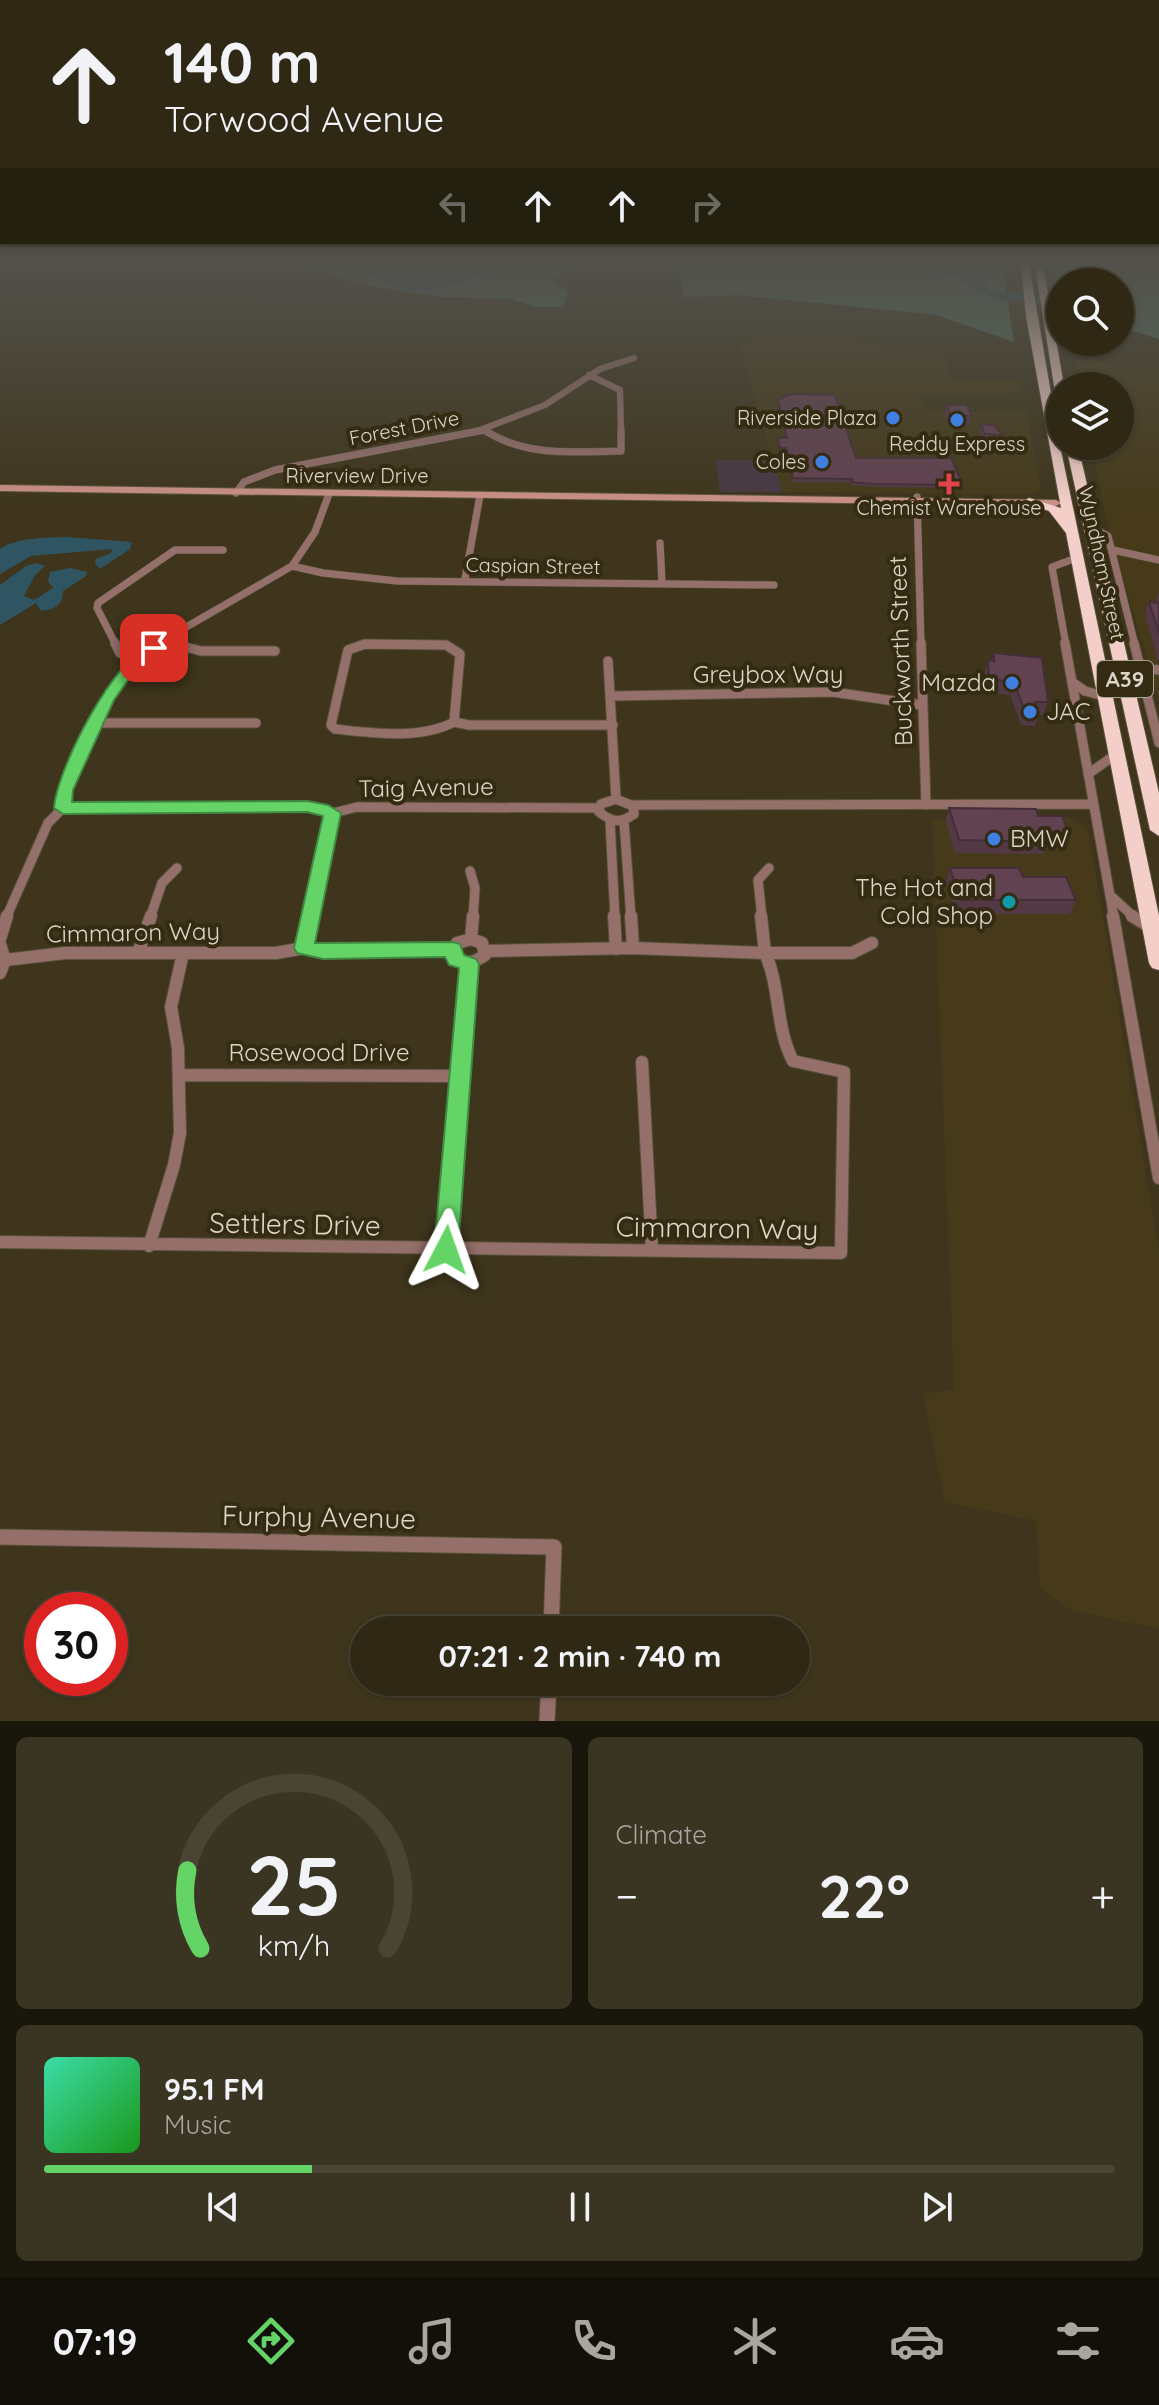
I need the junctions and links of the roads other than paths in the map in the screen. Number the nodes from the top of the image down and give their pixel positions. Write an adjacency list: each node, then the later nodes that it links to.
1 (1036, 345): 4 (highway, Wyndham Street / A39)
2 (1046, 355): 4 (highway)
3 (634, 358): 5 (street, Forest Drive)
4 (1038, 358): 6 (highway, Wyndham Street / A39)
5 (589, 375): 7 (street, Forest Drive); 7 (street)
6 (1045, 393): 17 (highway, Wyndham Street / A39)
7 (484, 430): 9 (street, Forest Drive)
8 (1071, 460): 17 (highway, Wyndham Street / A39)
9 (260, 474): 11 (street, Forest Drive); 12 (street)
10 (0, 488): 11 (street, Riverview Drive)
11 (236, 493): 12 (street, Riverview Drive)
12 (248, 493): 13 (street, Riverview Drive)
13 (329, 494): 14 (street, Riverview Drive); 24 (street)
14 (480, 495): 15 (street, Riverview Drive); 25 (street)
15 (917, 499): 16 (street, Riverview Drive); 17 (street, Riverview Drive); 38 (street, Buckworth Street)
16 (1029, 502): 17 (street, Riverview Drive); 22 (highway)
17 (1068, 502): 18 (highway, Wyndham Street / A39); 22 (highway, Wyndham Street / A39)
18 (1091, 527): 21 (street); 36 (highway, Wyndham Street / A39)
19 (660, 543): 26 (street)
20 (223, 550): 30 (street)
21 (1113, 550): 23 (street); 32 (street)
22 (1079, 557): 34 (street); 37 (highway, Wyndham Street / A39)
23 (1159, 560)
24 (292, 566): 25 (street, Caspian Street); 28 (street)
25 (465, 579): 26 (street, Caspian Street)
26 (662, 582): 27 (street, Caspian Street)
27 (774, 585)
28 (167, 642): 29 (street); 30 (street)
29 (275, 651)
30 (140, 659): 39 (street)
31 (608, 661): 35 (street)
32 (1141, 668): 33 (street); 43 (street)
33 (1159, 670)
34 (1072, 682): 37 (street); 45 (street)
35 (612, 696): 38 (street, Greybox Way); 42 (street)
36 (1130, 702): 37 (highway); 46 (highway, Wyndham Street / A39)
37 (1108, 704): 44 (highway, Wyndham Street / A39)
38 (922, 705): 50 (street, Buckworth Street)
39 (94, 723): 40 (street); 51 (street)
40 (256, 723)
41 (452, 724): 41 (street); 42 (street)
42 (613, 728): 47 (street)
43 (1159, 743)
44 (1118, 753): 45 (street); 61 (highway, Wyndham Street / A39)
45 (1088, 774): 48 (street)
46 (1153, 779): 56 (highway, Wyndham Street / A39)
47 (616, 799): 49 (street); 52 (street)
48 (1093, 804): 50 (street); 60 (street)
49 (632, 805): 50 (street); 55 (street)
50 (926, 805)
51 (63, 808): 53 (street, Taig Avenue); 63 (street)
52 (599, 808): 53 (street, Taig Avenue); 54 (street)
53 (333, 813): 65 (street)
54 (610, 821): 55 (street); 68 (street)
55 (624, 821): 66 (street)
56 (1159, 830)
57 (177, 868): 70 (street)
58 (769, 868): 72 (street)
59 (470, 871): 62 (street)
60 (1109, 895): 61 (street); 80 (street)
61 (1156, 934): 74 (highway, Wyndham Street / A39)
62 (471, 939): 67 (street); 69 (street)
63 (0, 942): 73 (street)
64 (872, 943): 72 (street)
65 (304, 948): 67 (street, Cimmaron Way); 71 (street, Cimmaron Way)
66 (633, 948): 68 (street); 72 (street)
67 (453, 949): 75 (street)
68 (616, 949): 69 (street)
69 (486, 951): 75 (street)
70 (138, 953): 71 (street, Cimmaron Way); 73 (street, Cimmaron Way)
71 (183, 953): 78 (street)
72 (765, 953): 84 (street, Cimmaron Way)
73 (5, 960): 76 (street)
74 (1159, 963)
75 (469, 964): 79 (street)
76 (0, 973)
77 (642, 1062): 84 (street)
78 (180, 1075): 79 (street, Rosewood Drive); 82 (street)
79 (458, 1076): 83 (street)
80 (1159, 1178)
81 (0, 1242): 82 (street, Settlers Drive)
82 (149, 1246): 83 (street, Settlers Drive)
83 (446, 1250): 84 (street, Cimmaron Way)
84 (652, 1250)
85 (0, 1537): 86 (street, Furphy Avenue)
86 (552, 1616)
87 (548, 1696): 88 (street)
88 (547, 1721)

